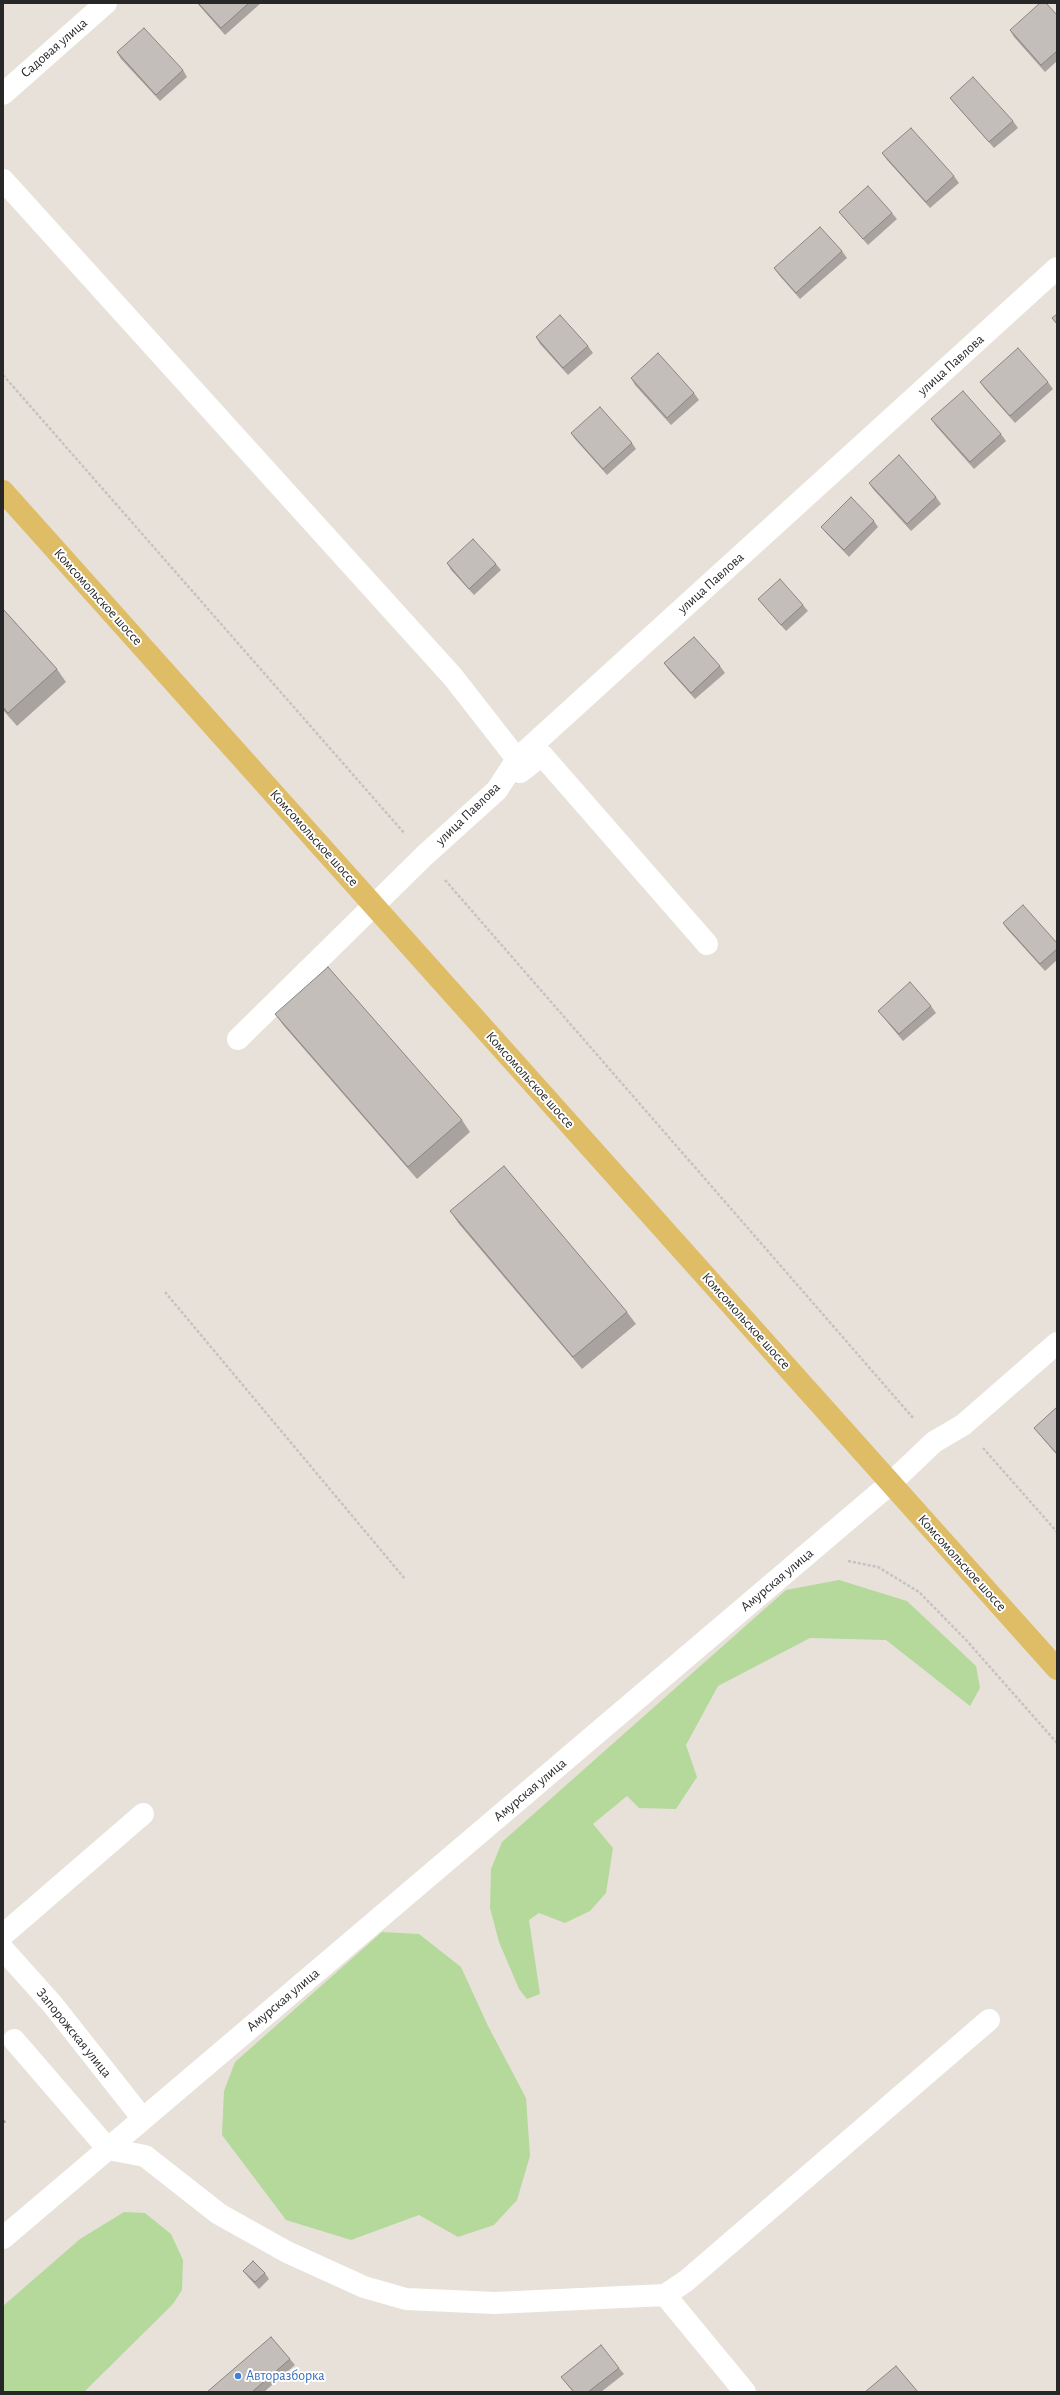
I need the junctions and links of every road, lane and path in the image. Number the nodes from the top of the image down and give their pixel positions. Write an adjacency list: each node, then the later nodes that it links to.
1 (106, 3): 2 (street, Садовая улица)
2 (3, 94)
3 (3, 180): 7 (street)
4 (1057, 268): 7 (street, улица Павлова)
5 (3, 375): 9 (path)
6 (3, 491): 10 (main road, Комсомольское шоссе)
7 (517, 759): 8 (street, улица Павлова)
8 (497, 790): 9 (street, улица Павлова); 11 (street)
9 (424, 856): 10 (street, улица Павлова); 16 (path)
10 (374, 905): 12 (street, улица Павлова); 17 (main road, Комсомольское шоссе)
11 (707, 944)
12 (238, 1039)
13 (165, 1292): 20 (path)
14 (1057, 1343): 15 (street, Амурская улица)
15 (963, 1425): 16 (street, Амурская улица); 18 (path)
16 (934, 1442): 17 (street, Амурская улица)
17 (891, 1483): 21 (main road, Комсомольское шоссе); 28 (street, Амурская улица)
18 (1057, 1532)
19 (844, 1560): 22 (path)
20 (406, 1579)
21 (1057, 1669)
22 (1057, 1743)
23 (143, 1814): 24 (street)
24 (3, 1935)
25 (3, 1949): 28 (street, Запорожская улица)
26 (989, 2020): 31 (street)
27 (14, 2040): 29 (street)
28 (143, 2119): 29 (street, Амурская улица)
29 (108, 2149): 30 (street, Амурская улица); 31 (street)
30 (3, 2238)
31 (665, 2295): 32 (street)
32 (745, 2392)

